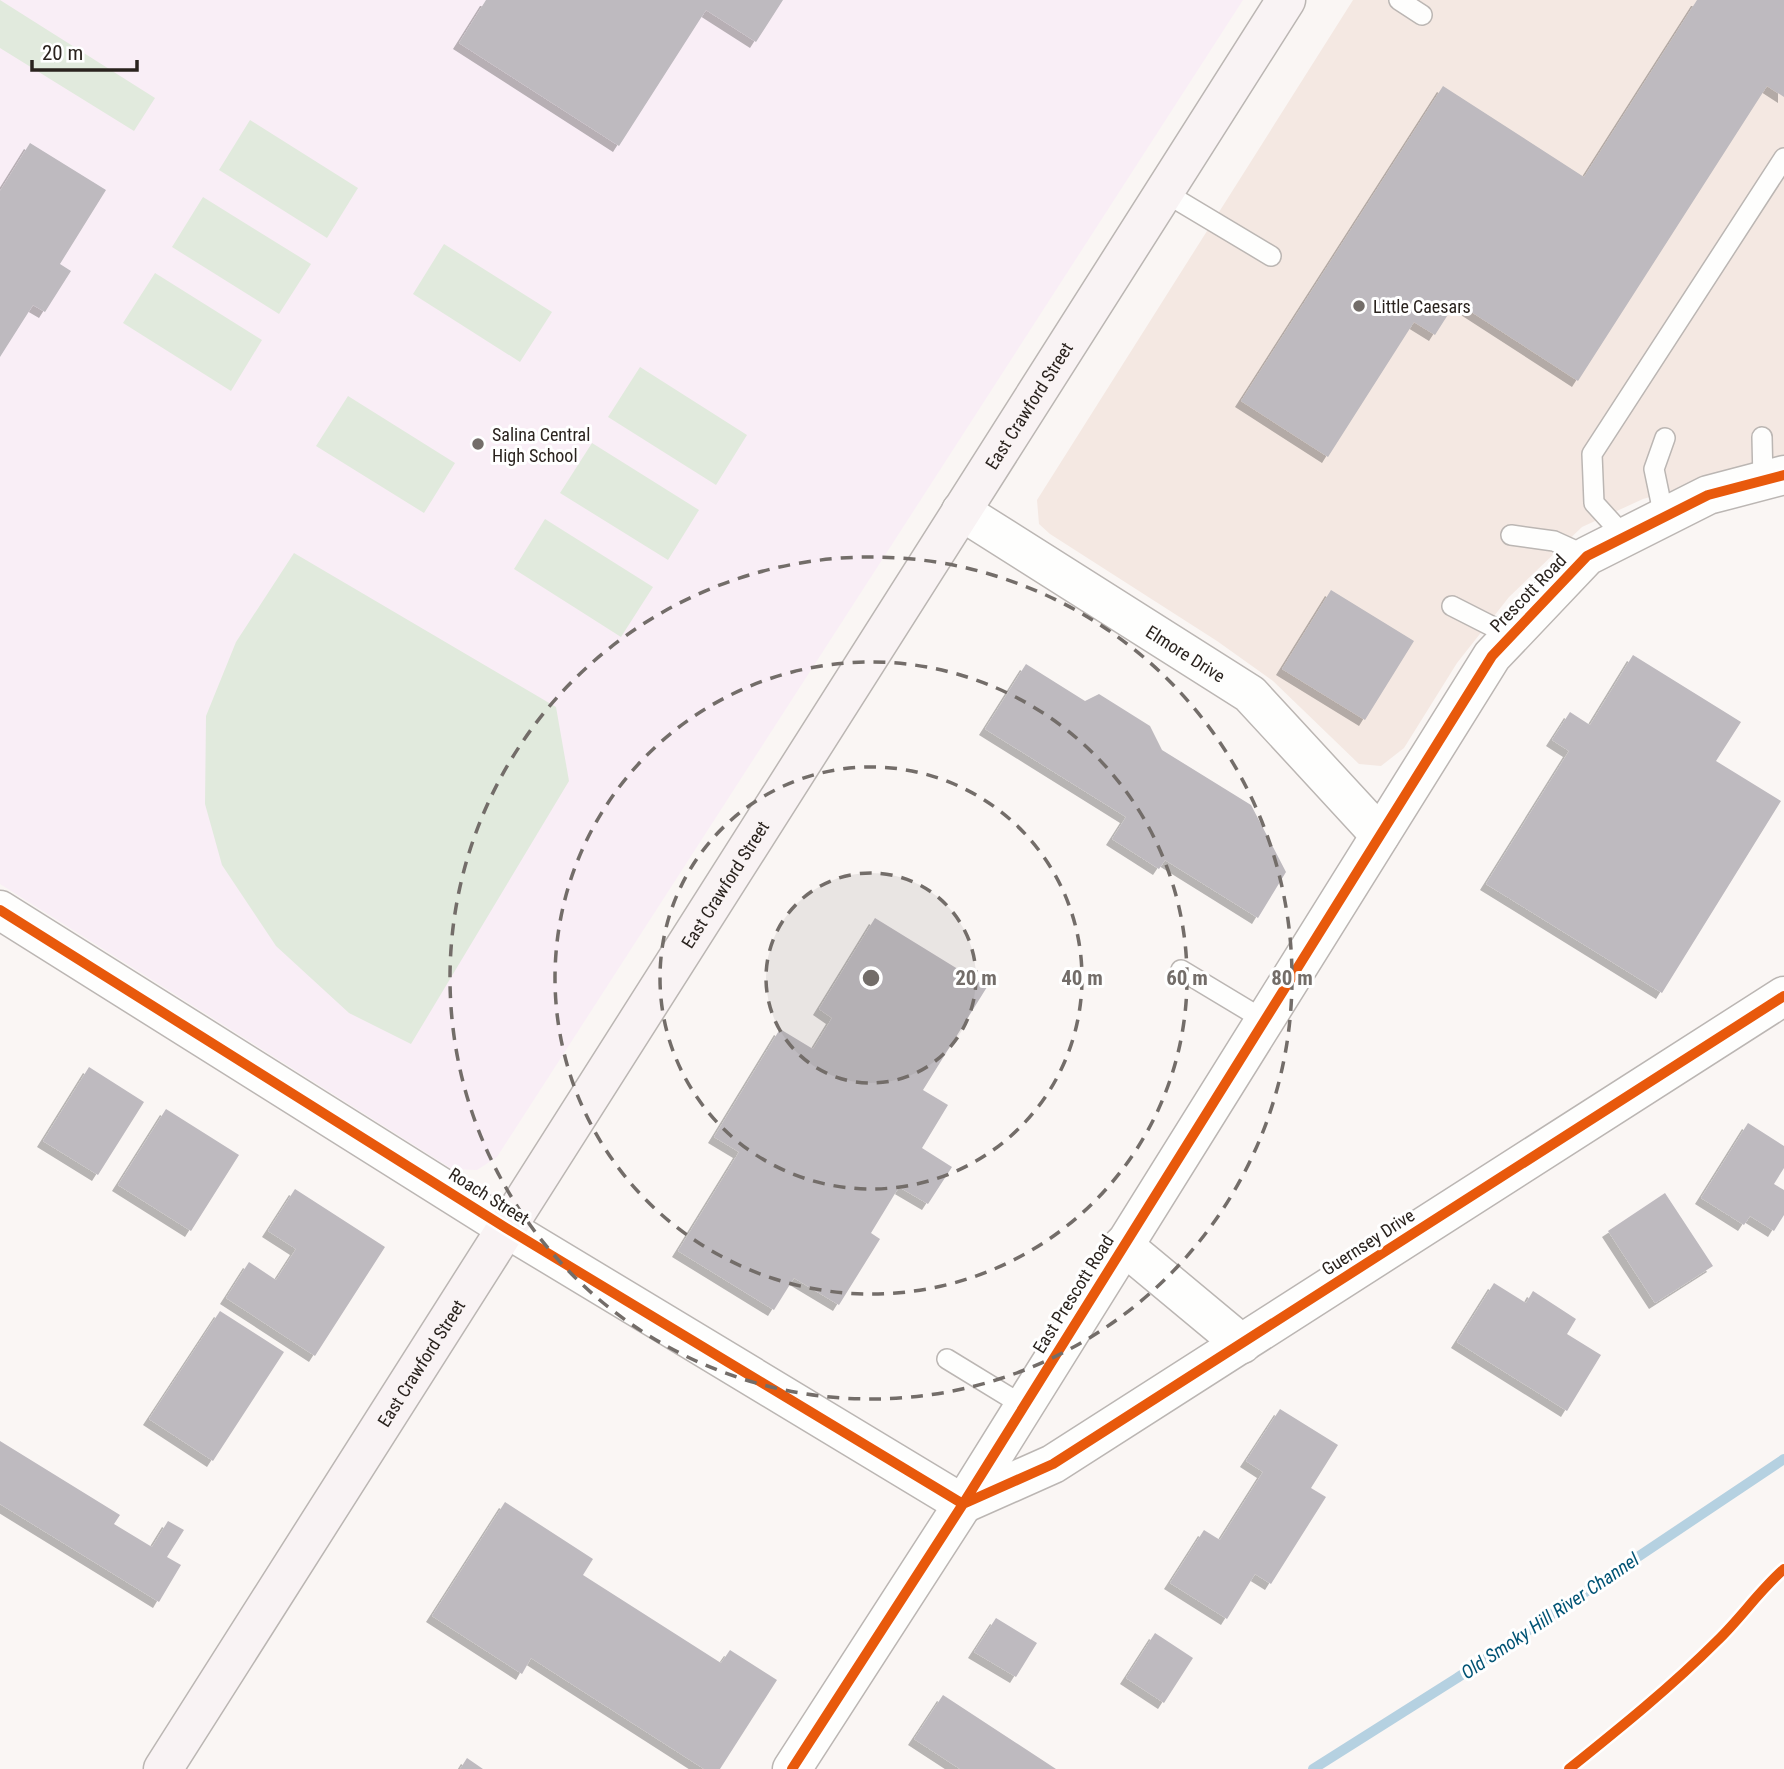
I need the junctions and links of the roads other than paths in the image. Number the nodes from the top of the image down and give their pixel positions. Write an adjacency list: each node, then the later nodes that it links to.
1 (1286, 0): 5 (main road, East Crawford Street)
2 (1399, 0): 3 (lane)
3 (1422, 15)
4 (1784, 158): 13 (lane)
5 (1164, 192): 6 (lane); 10 (main road, East Crawford Street)
6 (1271, 256)
7 (1665, 438): 11 (lane)
8 (1762, 438): 9 (lane)
9 (1773, 478): 11 (street, Prescott Road)
10 (961, 511): 17 (street, Elmore Drive); 22 (main road, East Crawford Street)
11 (1664, 517): 13 (street, Prescott Road)
12 (1511, 535): 14 (lane)
13 (1625, 537): 14 (street, Prescott Road)
14 (1587, 556): 16 (street, Prescott Road)
15 (1452, 606): 16 (lane)
16 (1511, 636): 17 (street, Prescott Road)
17 (1380, 835): 21 (street, East Prescott Road)
18 (0, 910): 22 (street, Roach Street)
19 (1181, 970): 21 (lane)
20 (1784, 996): 24 (street, Guernsey Drive)
21 (1264, 1020): 23 (street, East Prescott Road)
22 (506, 1228): 27 (street, Roach Street); 28 (main road, East Crawford Street)
23 (1123, 1245): 24 (street); 26 (street, East Prescott Road)
24 (1242, 1344): 27 (street, Guernsey Drive)
25 (947, 1359): 26 (lane)
26 (1024, 1406): 27 (street, East Prescott Road)
27 (963, 1504): 29 (street, East Prescott Road)
28 (163, 1769)
29 (793, 1769)

